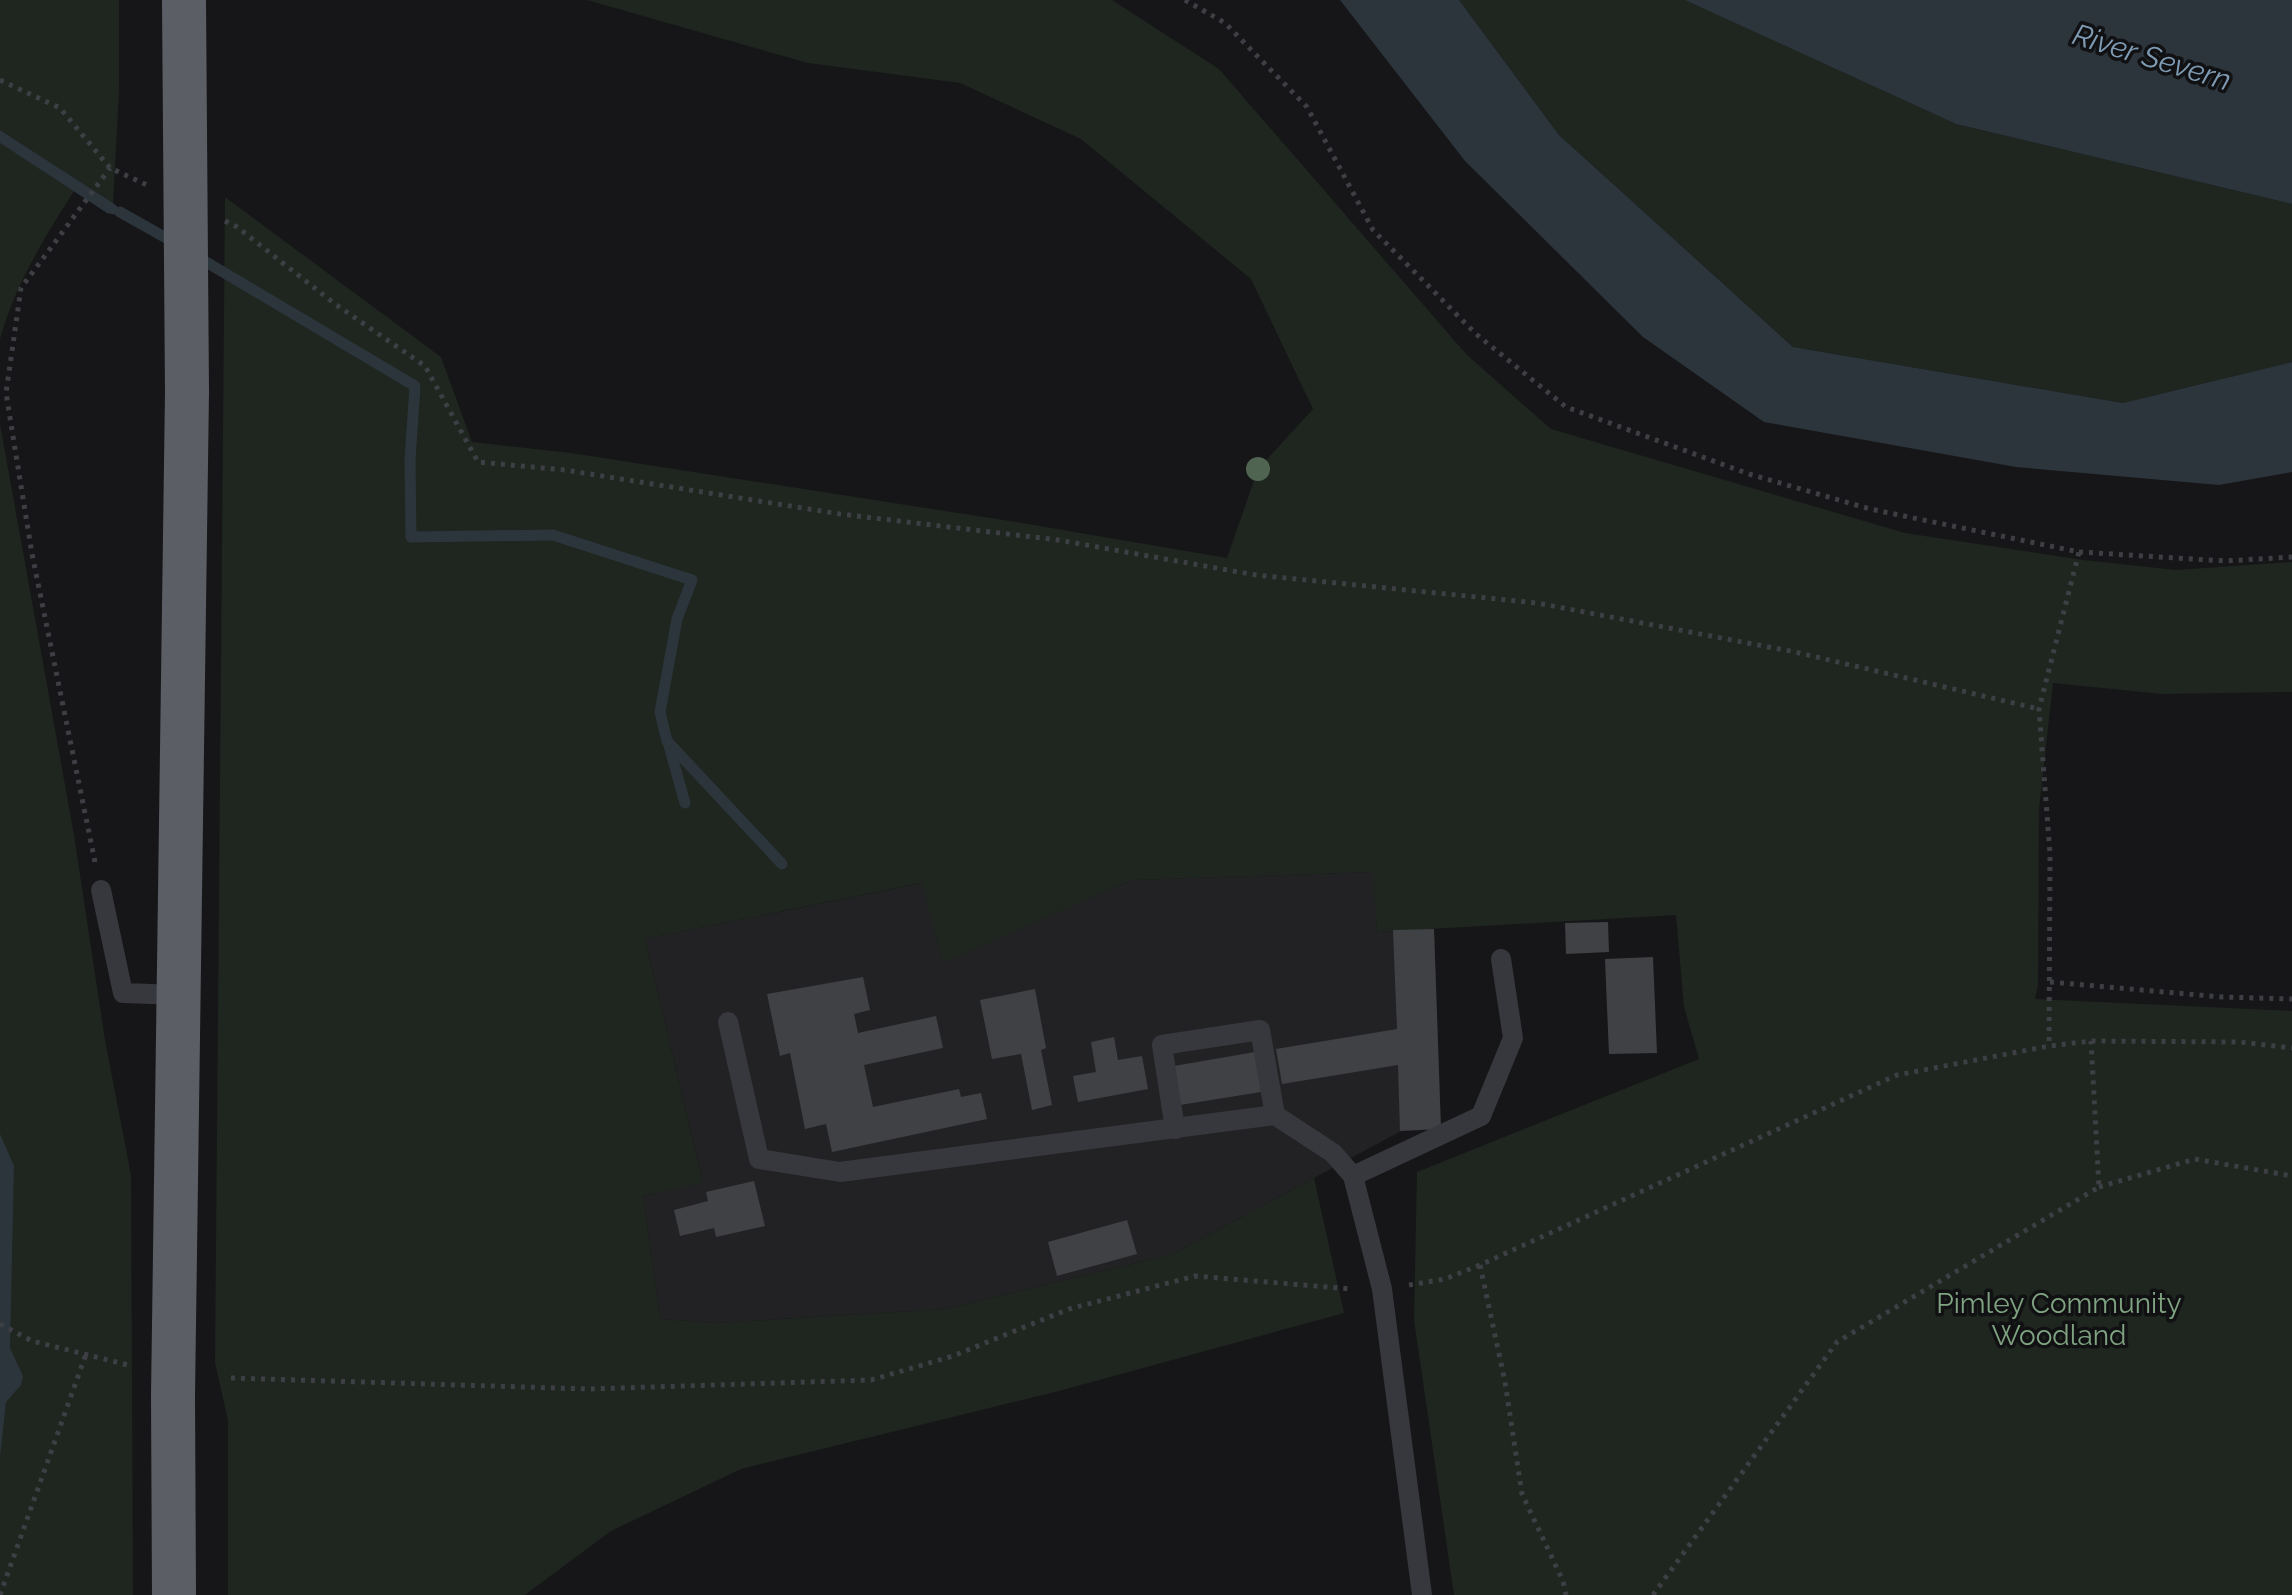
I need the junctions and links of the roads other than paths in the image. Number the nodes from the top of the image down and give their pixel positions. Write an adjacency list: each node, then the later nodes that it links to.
1 (184, 0): 4 (highway, bridge)
2 (101, 890): 4 (lane)
3 (1501, 959): 8 (lane)
4 (179, 995): 9 (highway)
5 (728, 1022): 7 (lane)
6 (1275, 1115): 7 (lane); 7 (lane); 8 (lane)
7 (1175, 1129)
8 (1353, 1176): 10 (lane)
9 (174, 1595)
10 (1422, 1595)

